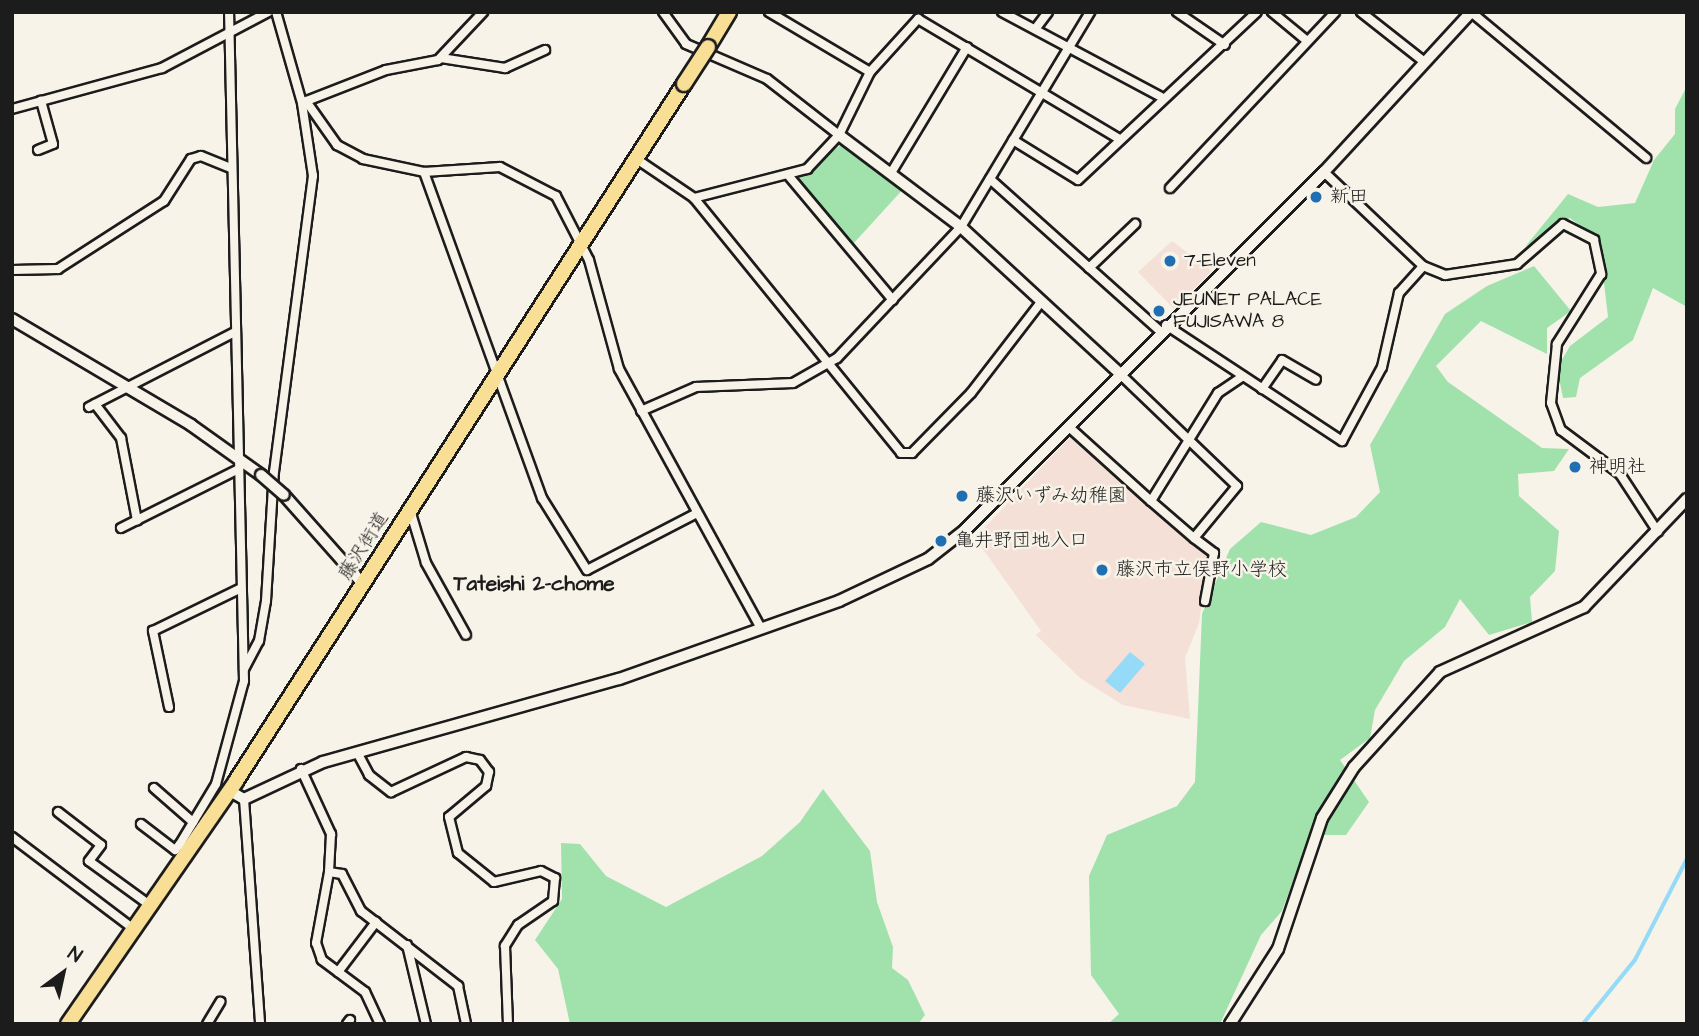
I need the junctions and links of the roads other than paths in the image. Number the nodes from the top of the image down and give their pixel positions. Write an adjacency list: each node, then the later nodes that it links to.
1 (229, 12): 18 (street)
2 (268, 12): 18 (street)
3 (276, 12): 30 (street)
4 (483, 12): 24 (street)
5 (663, 12): 32 (street)
6 (729, 12): 36 (highway, 藤沢街道, bridge)
7 (769, 12): 26 (street)
8 (1002, 12): 17 (street)
9 (1048, 12): 17 (street)
10 (1090, 12): 20 (street)
11 (1177, 12): 21 (street)
12 (1257, 12): 21 (street)
13 (1272, 12): 19 (street)
14 (1335, 12): 19 (street)
15 (1361, 12): 25 (street)
16 (1471, 12): 25 (street); 37 (street)
17 (1036, 28): 20 (street)
18 (230, 35): 29 (street); 38 (street)
19 (1307, 41): 44 (street)
20 (1070, 45): 27 (street); 28 (street)
21 (1225, 45): 28 (street)
22 (967, 47): 26 (street); 27 (street); 41 (street)
23 (545, 50): 24 (street)
24 (441, 58): 30 (street)
25 (1422, 60): 40 (street)
26 (870, 72): 32 (street)
27 (1042, 93): 33 (street); 34 (street)
28 (1161, 97): 33 (street)
29 (41, 101): 31 (street); 35 (street)
30 (304, 102): 39 (street); 82 (street)
31 (12, 109)
32 (839, 135): 41 (street); 42 (street)
33 (1118, 138): 34 (street)
34 (1013, 140): 43 (street)
35 (38, 150)
36 (635, 158): 45 (street); 48 (highway, 藤沢街道)
37 (1646, 158)
38 (231, 168): 51 (street); 56 (street)
39 (425, 172): 48 (street); 58 (street)
40 (1324, 172): 49 (street); 55 (street)
41 (891, 173): 47 (street)
42 (788, 175): 45 (street); 52 (street)
43 (990, 179): 47 (street); 50 (street)
44 (1170, 188)
45 (694, 198): 57 (street)
46 (1135, 224): 50 (street)
47 (961, 228): 52 (street); 53 (street)
48 (581, 242): 58 (highway, 藤沢街道); 64 (street)
49 (1423, 266): 63 (street); 75 (street)
50 (1089, 268): 55 (street)
51 (12, 270)
52 (892, 300): 57 (street)
53 (1041, 302): 57 (street); 59 (street)
54 (12, 319): 62 (street)
55 (1163, 328): 59 (street); 60 (street)
56 (235, 332): 62 (street); 67 (street)
57 (828, 366): 64 (street)
58 (496, 373): 71 (highway, 藤沢街道); 72 (street)
59 (1119, 373): 65 (street); 66 (street)
60 (1243, 376): 63 (street); 66 (street)
61 (1316, 380): 63 (street)
62 (128, 387): 67 (street); 73 (street)
63 (1262, 389)
64 (641, 411): 72 (street)
65 (1069, 427): 70 (street); 80 (street)
66 (1186, 439): 70 (street); 76 (street)
67 (238, 457): 68 (street); 77 (street, bridge)
68 (237, 470): 73 (street); 78 (street)
69 (1687, 499): 75 (street)
70 (1151, 501): 76 (street)
71 (410, 509): 77 (highway, 藤沢街道); 81 (street)
72 (697, 513): 80 (street)
73 (137, 520): 74 (street)
74 (121, 528)
75 (1658, 531): 108 (street)
76 (1194, 538): 79 (street)
77 (363, 583): 87 (highway, 藤沢街道)
78 (241, 588): 82 (street); 83 (street)
79 (1205, 601)
80 (761, 628): 84 (street)
81 (466, 635)
82 (243, 670): 90 (street)
83 (169, 707)
84 (358, 754): 85 (street); 107 (street)
85 (301, 769): 88 (street); 94 (street)
86 (154, 788): 90 (street)
87 (230, 791): 88 (street); 93 (highway, 藤沢街道)
88 (244, 799): 103 (street)
89 (58, 812): 95 (street)
90 (194, 821): 93 (street)
91 (141, 824): 93 (street)
92 (12, 837): 97 (street)
93 (185, 847): 95 (highway, 藤沢街道)
94 (329, 872): 96 (street); 99 (street)
95 (152, 907): 97 (highway, 藤沢街道)
96 (376, 922): 98 (street); 99 (street)
97 (136, 931): 101 (highway, 藤沢街道)
98 (407, 945): 105 (street); 106 (street)
99 (338, 972): 104 (street)
100 (220, 1002): 102 (street)
101 (68, 1024)
102 (207, 1024)
103 (260, 1024)
104 (380, 1024)
105 (426, 1024)
106 (466, 1024)
107 (508, 1024)
108 (1230, 1024)

